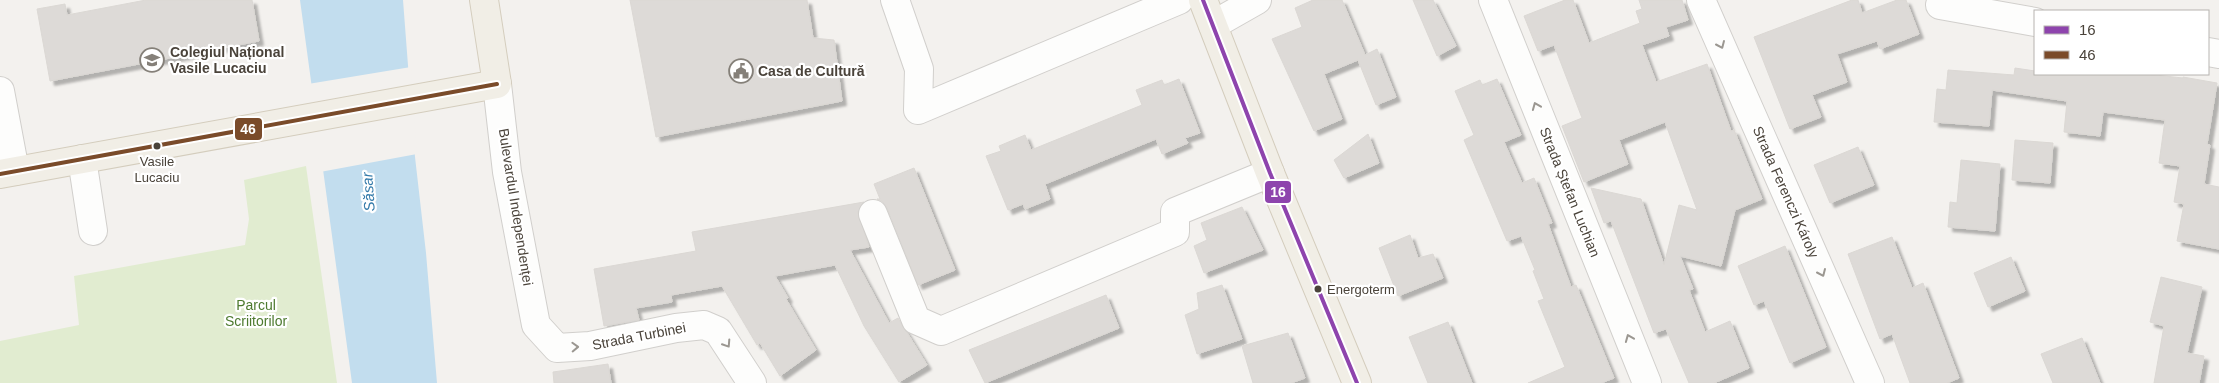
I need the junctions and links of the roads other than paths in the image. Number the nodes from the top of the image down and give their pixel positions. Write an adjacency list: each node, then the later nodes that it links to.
1 (484, 0): 11 (main road, Bulevardul Independenței)
2 (895, 0): 3 (street)
3 (1179, 0)
4 (1204, 0): 10 (main road)
5 (1257, 0): 10 (street)
6 (1493, 0): 21 (street, Strada Ștefan Luchian, one-way to 6)
7 (1702, 0): 22 (street, Strada Ferenczi Károly, one-way to 22)
8 (1940, 5): 9 (street)
9 (2034, 22)
10 (1213, 25): 15 (main road)
11 (497, 84): 13 (main road); 18 (street, Bulevardul Independenței)
12 (0, 91): 14 (street)
13 (82, 159): 14 (main road); 17 (street)
14 (7, 172)
15 (1270, 173): 16 (street); 20 (main road)
16 (873, 214)
17 (93, 231)
18 (536, 325): 19 (street, Strada Turbinei, one-way to 19)
19 (752, 383)
20 (1358, 383)
21 (1647, 383)
22 (1870, 383)

